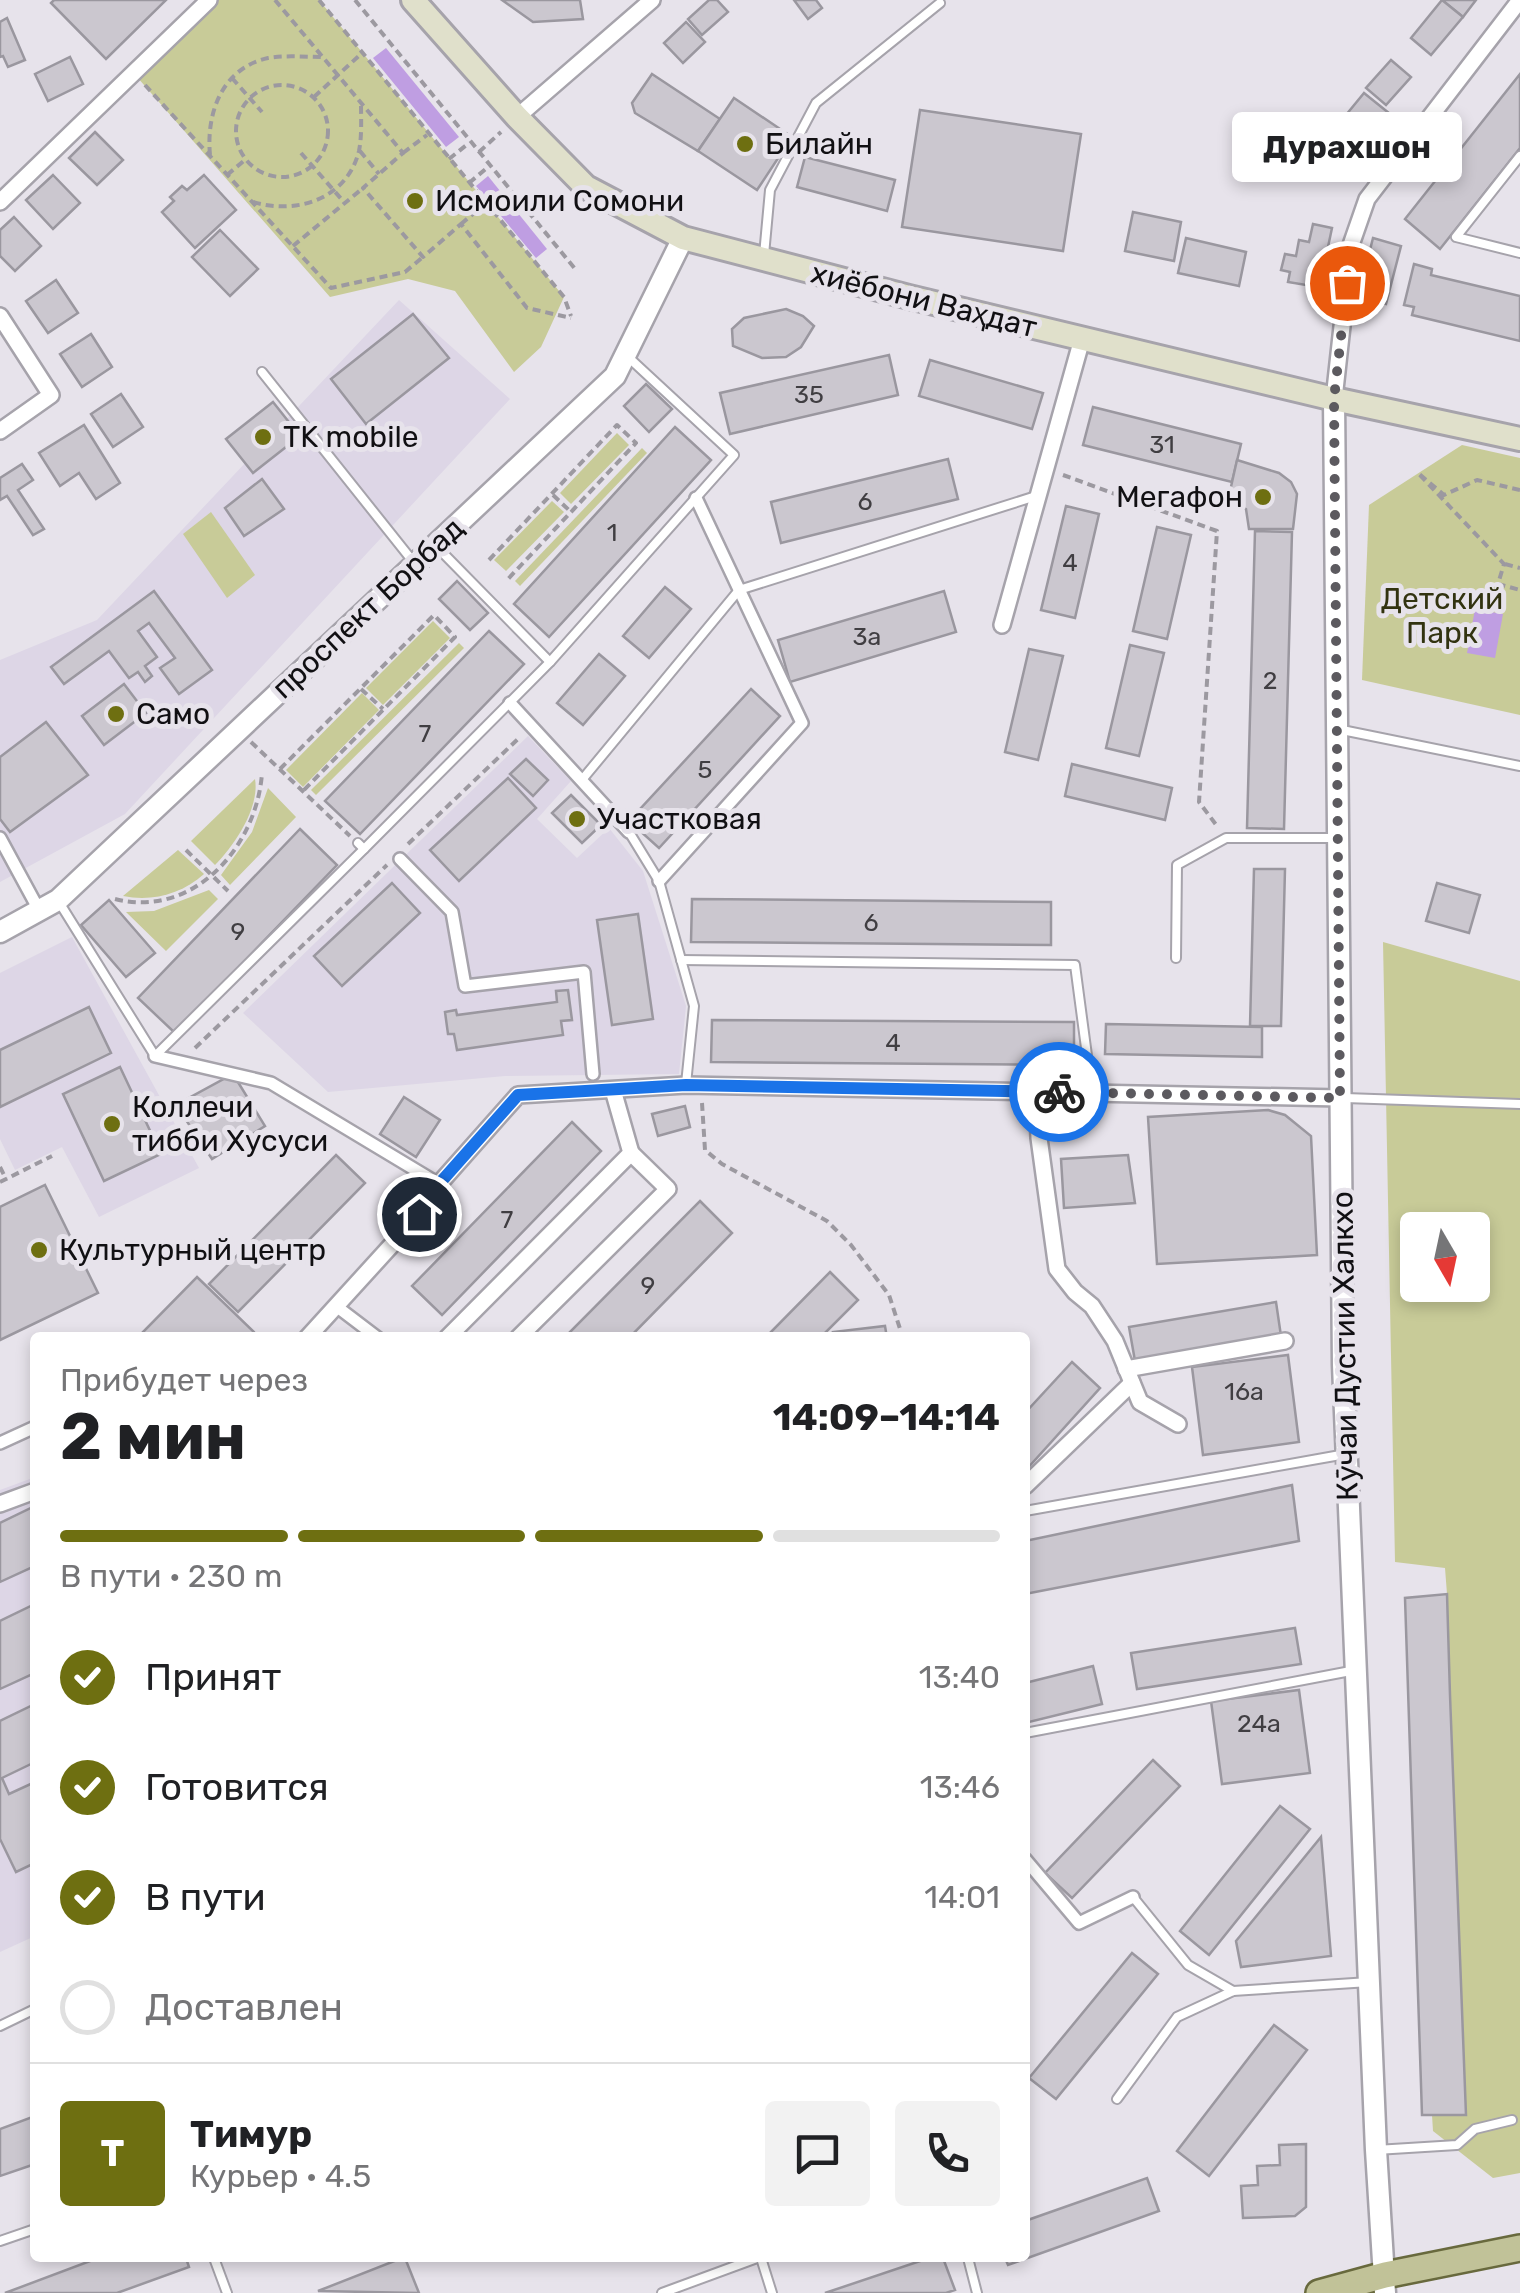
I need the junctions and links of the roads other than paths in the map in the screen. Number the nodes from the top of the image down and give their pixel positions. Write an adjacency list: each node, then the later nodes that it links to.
1 (209, 0): 8 (street)
2 (414, 0): 6 (main road, хиёбони Ваҳдат)
3 (652, 0): 6 (street)
4 (1520, 0): 16 (street)
5 (940, 3): 11 (lane)
6 (517, 117): 9 (main road, хиёбони Ваҳдат)
7 (1520, 156): 10 (lane)
8 (0, 202)
9 (683, 238): 11 (main road, хиёбони Ваҳдат); 14 (street, проспект Борбад)
10 (1520, 253)
11 (764, 260): 13 (main road, хиёбони Ваҳдат)
12 (0, 316): 17 (street)
13 (1082, 339): 16 (main road, хиёбони Ваҳдат); 19 (street)
14 (625, 354): 20 (lane); 21 (street, проспект Борбад)
15 (262, 372): 22 (lane)
16 (1334, 399): 18 (main road, хиёбони Ваҳдат); 27 (street, Кӯчаи Дустии Халкхо)
17 (0, 431)
18 (1520, 439)
19 (1040, 494): 23 (lane); 24 (street)
20 (696, 498): 23 (street); 25 (lane)
21 (435, 545): 22 (street, проспект Борбад); 25 (lane)
22 (415, 564): 35 (street, проспект Борбад)
23 (739, 590): 29 (lane); 34 (street)
24 (1002, 625)
25 (550, 662): 26 (lane)
26 (510, 703): 29 (street); 39 (lane)
27 (1337, 729): 28 (lane); 32 (street, Кӯчаи Дустии Халкхо)
28 (1520, 766)
29 (581, 781): 30 (street)
30 (629, 832): 34 (lane)
31 (0, 838): 35 (street)
32 (1338, 838): 37 (lane); 45 (street, Кӯчаи Дустии Халкхо)
33 (398, 856): 40 (street)
34 (659, 881): 38 (lane)
35 (49, 905): 36 (street, проспект Борбад); 39 (lane)
36 (0, 932)
37 (1176, 958)
38 (681, 960): 41 (lane); 44 (lane)
39 (155, 1056): 48 (street)
40 (594, 1074)
41 (686, 1085): 42 (street); 43 (street)
42 (614, 1090): 47 (street); 48 (street)
43 (1036, 1092): 44 (street); 55 (street)
44 (1092, 1093): 45 (street)
45 (1340, 1098): 46 (lane); 59 (street, Кӯчаи Дустии Халкхо)
46 (1520, 1104)
47 (631, 1152): 52 (street); 53 (street)
48 (439, 1184): 49 (street)
49 (336, 1306): 50 (street); 51 (street)
50 (312, 1332)
51 (370, 1332)
52 (453, 1332)
53 (524, 1332)
54 (1285, 1341): 55 (street)
55 (1129, 1376): 56 (street); 60 (street)
56 (1178, 1424)
57 (30, 1429): 58 (street)
58 (0, 1442)
59 (1346, 1454): 63 (lane); 64 (street, Кӯчаи Дустии Халкхо)
60 (1030, 1481)
61 (30, 1493): 62 (street)
62 (0, 1504)
63 (1030, 1510)
64 (1356, 1670): 65 (lane); 68 (street, Кӯчаи Дустии Халкхо)
65 (1030, 1731)
66 (1030, 1865): 67 (street)
67 (1133, 1898): 69 (lane)
68 (1369, 1982): 69 (lane); 74 (street, Кӯчаи Дустии Халкхо)
69 (1233, 1991): 72 (lane)
70 (30, 2012): 71 (lane)
71 (0, 2026)
72 (1117, 2100)
73 (1512, 2120): 74 (lane)
74 (1376, 2150): 82 (street, Кӯчаи Дустии Халкхо)
75 (30, 2231): 76 (lane)
76 (0, 2241)
77 (1520, 2248): 82 (main road)
78 (215, 2262): 83 (lane)
79 (748, 2262): 84 (lane)
80 (760, 2262): 85 (lane)
81 (969, 2262): 86 (lane)
82 (1385, 2284): 87 (main road)
83 (227, 2293)
84 (662, 2293)
85 (772, 2293)
86 (977, 2293)
87 (1319, 2293)

